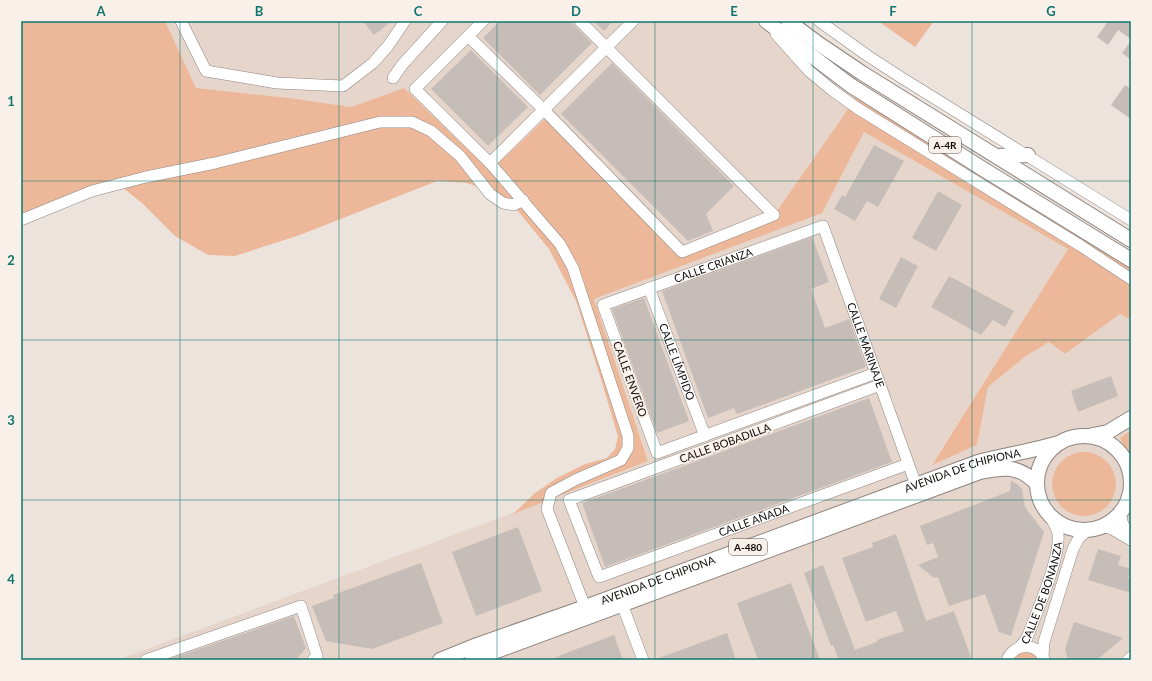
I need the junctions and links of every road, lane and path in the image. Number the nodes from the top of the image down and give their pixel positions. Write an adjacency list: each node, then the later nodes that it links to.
1 (181, 21): 2 (street)
2 (405, 21)
3 (442, 21): 12 (street)
4 (483, 21): 10 (street)
5 (580, 21): 11 (street)
6 (633, 21): 11 (street)
7 (766, 21): 22 (main road, A-4R); 23 (street)
8 (788, 21): 15 (main road, A-4R)
9 (819, 21): 14 (street)
10 (468, 36): 13 (street); 16 (street)
11 (607, 46): 13 (street); 13 (street)
12 (394, 78)
13 (543, 109): 16 (street)
14 (1028, 155): 15 (main road); 19 (street)
15 (997, 156): 21 (main road, A-4R)
16 (490, 162): 17 (street)
17 (523, 200): 18 (street); 43 (street)
18 (21, 220)
19 (1131, 220)
20 (823, 226): 24 (street, CALLE CRIANZA); 26 (street, CALLE MARINAJE)
21 (1131, 240)
22 (1131, 260)
23 (1131, 279)
24 (649, 288): 25 (street, CALLE CRIANZA); 29 (street, CALLE LÍMPIDO)
25 (603, 305): 32 (street, CALLE ENVERO)
26 (876, 373): 27 (street, CALLE MARINAJE); 29 (street, CALLE BOBADILLA)
27 (880, 385): 33 (street, CALLE MARINAJE); 41 (street, CALLE BOBADILLA)
28 (1131, 418): 30 (main road)
29 (705, 436): 32 (street, CALLE BOBADILLA)
30 (1086, 436): 31 (main road); 36 (main road)
31 (1059, 443): 34 (main road); 35 (main road, AVENIDA DE CHIPIONA / A-480)
32 (657, 452)
33 (908, 464): 35 (street, CALLE MARINAJE); 41 (street, CALLE AÑADA)
34 (1037, 484): 38 (main road); 42 (main road, AVENIDA DE CHIPIONA / A-480)
35 (916, 485): 43 (main road, AVENIDA DE CHIPIONA / A-480)
36 (1129, 498): 37 (main road)
37 (1120, 512): 39 (main road); 40 (street)
38 (1049, 514): 39 (main road); 44 (street, CALLE DE BONANZA)
39 (1095, 528): 40 (street); 46 (street, CALLE DE BONANZA)
40 (1131, 540)
41 (599, 577)
42 (622, 604): 50 (main road, AVENIDA DE CHIPIONA / A-480); 51 (street)
43 (585, 607): 49 (main road, AVENIDA DE CHIPIONA / A-480)
44 (1020, 647): 46 (street); 52 (street, CALLE DE BONANZA)
45 (1131, 657): 53 (street)
46 (1044, 658)
47 (146, 660): 48 (street)
48 (313, 660)
49 (440, 660)
50 (472, 660)
51 (643, 660)
52 (1006, 660)
53 (1128, 660)

